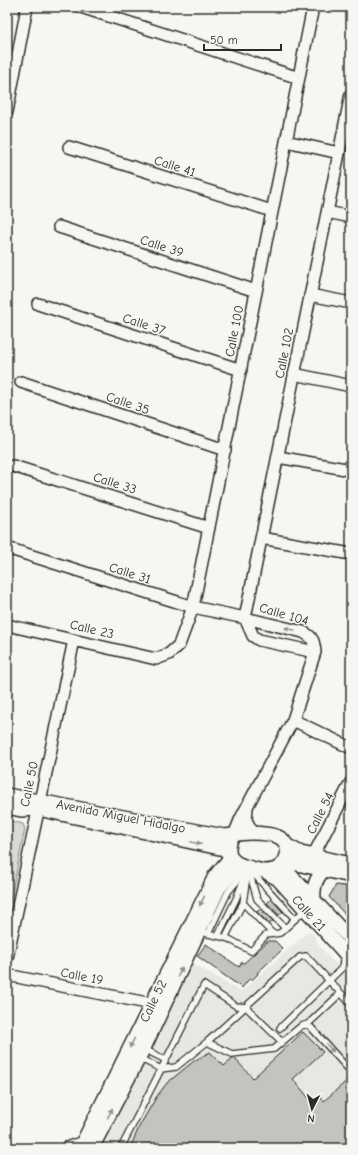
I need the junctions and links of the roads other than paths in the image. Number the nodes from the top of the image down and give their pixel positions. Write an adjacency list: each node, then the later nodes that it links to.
1 (27, 7): 4 (street)
2 (81, 7): 5 (street)
3 (313, 7): 5 (street, Calle 100)
4 (11, 68): 7 (street)
5 (299, 78): 9 (street, Calle 100)
6 (351, 94): 8 (street, Calle 102)
7 (7, 112)
8 (349, 117): 11 (street, Calle 102)
9 (286, 141): 11 (street); 12 (street, Calle 100)
10 (70, 147): 12 (street, Calle 41)
11 (339, 153): 13 (street, Calle 102)
12 (272, 212): 16 (street, Calle 100)
13 (327, 212): 14 (street); 17 (street, Calle 102)
14 (351, 217)
15 (59, 227): 16 (street, Calle 39)
16 (256, 291): 20 (street, Calle 100)
17 (310, 295): 18 (street); 21 (street, Calle 102)
18 (351, 303)
19 (38, 304): 20 (street, Calle 37)
20 (241, 370): 24 (street, Calle 100)
21 (294, 374): 23 (street); 25 (street, Calle 102)
22 (22, 382): 24 (street, Calle 35)
23 (351, 386)
24 (225, 450): 28 (street, Calle 100)
25 (278, 456): 27 (street); 29 (street, Calle 102)
26 (12, 466): 28 (street, Calle 33)
27 (351, 470)
28 (209, 528): 32 (street, Calle 100)
29 (261, 538): 31 (street); 33 (street, Calle 102)
30 (7, 548): 32 (street, Calle 31)
31 (351, 554)
32 (193, 608): 33 (street, Calle 31); 37 (street, Calle 100)
33 (245, 618): 36 (street, Calle 104); 36 (street, Calle 104, one-way to 33)
34 (7, 625): 35 (street, Calle 23)
35 (74, 640): 37 (street, Calle 23); 42 (street, Calle 50)
36 (315, 652): 38 (street)
37 (169, 654)
38 (293, 720): 39 (street); 44 (street)
39 (351, 748)
40 (351, 782): 49 (street, Calle 54)
41 (7, 795): 42 (street, Avenida Miguel Hidalgo)
42 (39, 805): 43 (street, Avenida Miguel Hidalgo); 46 (street, Avenida Miguel Hidalgo); 48 (street, Avenida Miguel Hidalgo, one-way to 48); 66 (street, Calle 50)
43 (7, 807)
44 (247, 808): 45 (street); 46 (street)
45 (253, 833): 46 (street); 47 (street)
46 (234, 835): 48 (street)
47 (286, 845): 49 (street); 50 (street)
48 (230, 856): 52 (street); 60 (street, Calle 52, one-way to 60)
49 (313, 856): 51 (street)
50 (284, 862): 53 (street); 54 (street); 57 (street, Calle 21)
51 (351, 864)
52 (246, 867): 54 (street); 56 (lane); 58 (lane); 59 (lane); 60 (street, Calle 52); 62 (lane)
53 (324, 870): 55 (street); 57 (street)
54 (263, 871): 57 (street, Calle 21)
55 (351, 876)
56 (243, 904): 61 (lane); 63 (lane)
57 (310, 905): 58 (lane); 64 (street, Calle 21); 65 (street, Calle 21)
58 (295, 920): 59 (lane)
59 (285, 928): 61 (lane)
60 (199, 930): 62 (lane); 70 (street, Calle 52); 77 (street, Calle 52, one-way to 60)
61 (273, 934): 63 (lane)
62 (218, 936): 63 (lane)
63 (225, 938)
64 (351, 940)
65 (348, 956): 68 (lane)
66 (7, 958)
67 (7, 975): 70 (street, Calle 19)
68 (329, 980): 69 (lane); 72 (lane); 74 (lane)
69 (341, 993): 71 (lane); 73 (lane)
70 (152, 1004): 82 (street, Calle 52, one-way to 82)
71 (351, 1004)
72 (246, 1007): 75 (lane); 76 (lane); 78 (lane)
73 (308, 1024): 76 (lane); 81 (lane, one-way to 81)
74 (280, 1028)
75 (208, 1042): 76 (lane); 80 (lane)
76 (282, 1042)
77 (145, 1046): 78 (lane); 79 (street, Calle 52)
78 (166, 1060): 80 (lane)
79 (137, 1062): 80 (lane); 82 (street, Calle 52, one-way to 79)
80 (161, 1069): 84 (lane)
81 (351, 1072)
82 (85, 1146): 83 (street)
83 (66, 1148)
84 (121, 1148)

